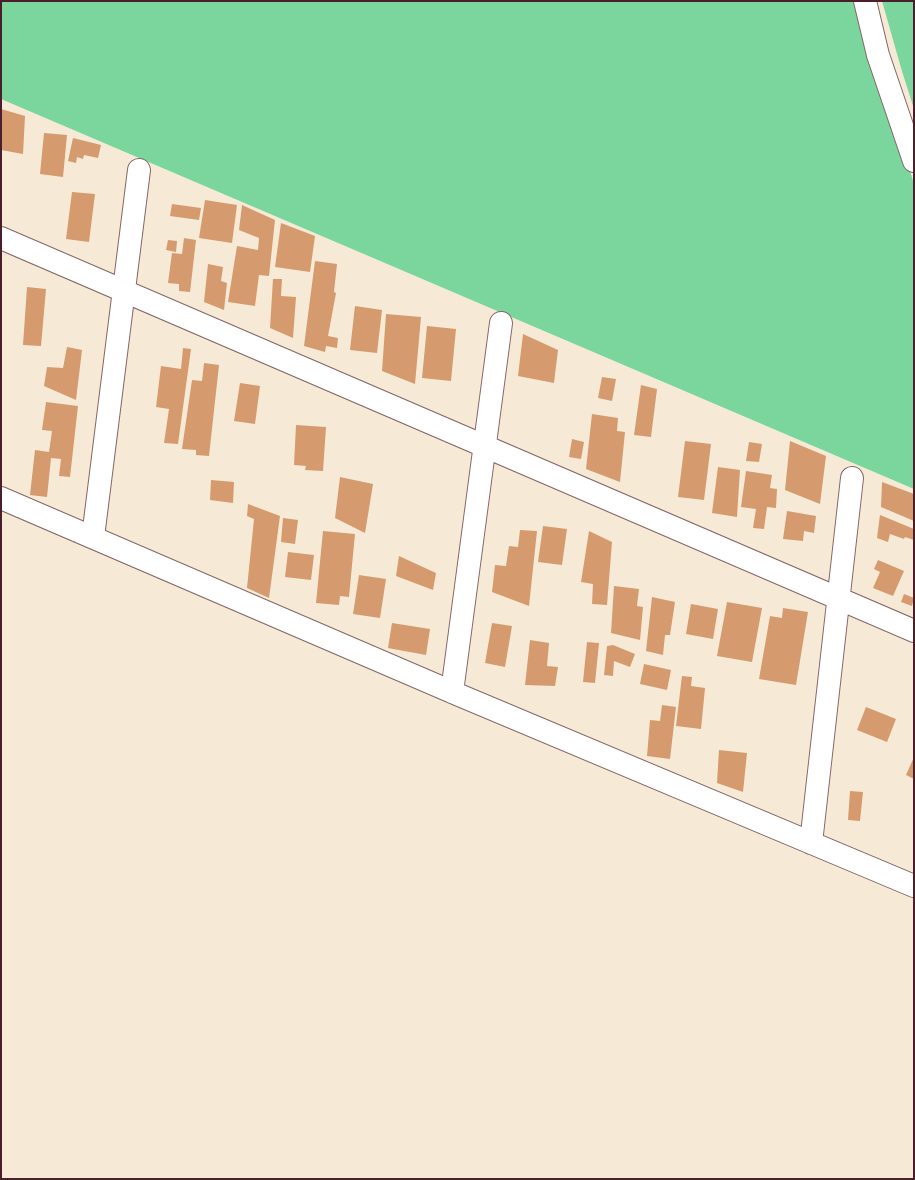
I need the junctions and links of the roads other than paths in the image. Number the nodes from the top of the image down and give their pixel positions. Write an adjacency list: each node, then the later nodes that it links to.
1 (865, 1): 2 (street)
2 (914, 162)
3 (140, 170): 5 (street)
4 (1, 238): 5 (street)
5 (124, 290): 7 (street); 10 (street)
6 (501, 323): 7 (street)
7 (484, 446): 11 (street); 13 (street)
8 (852, 478): 11 (street)
9 (1, 498): 10 (street)
10 (93, 537): 13 (street)
11 (838, 599): 12 (street); 14 (street)
12 (914, 631)
13 (452, 692): 14 (street)
14 (811, 843): 15 (street)
15 (914, 886)

